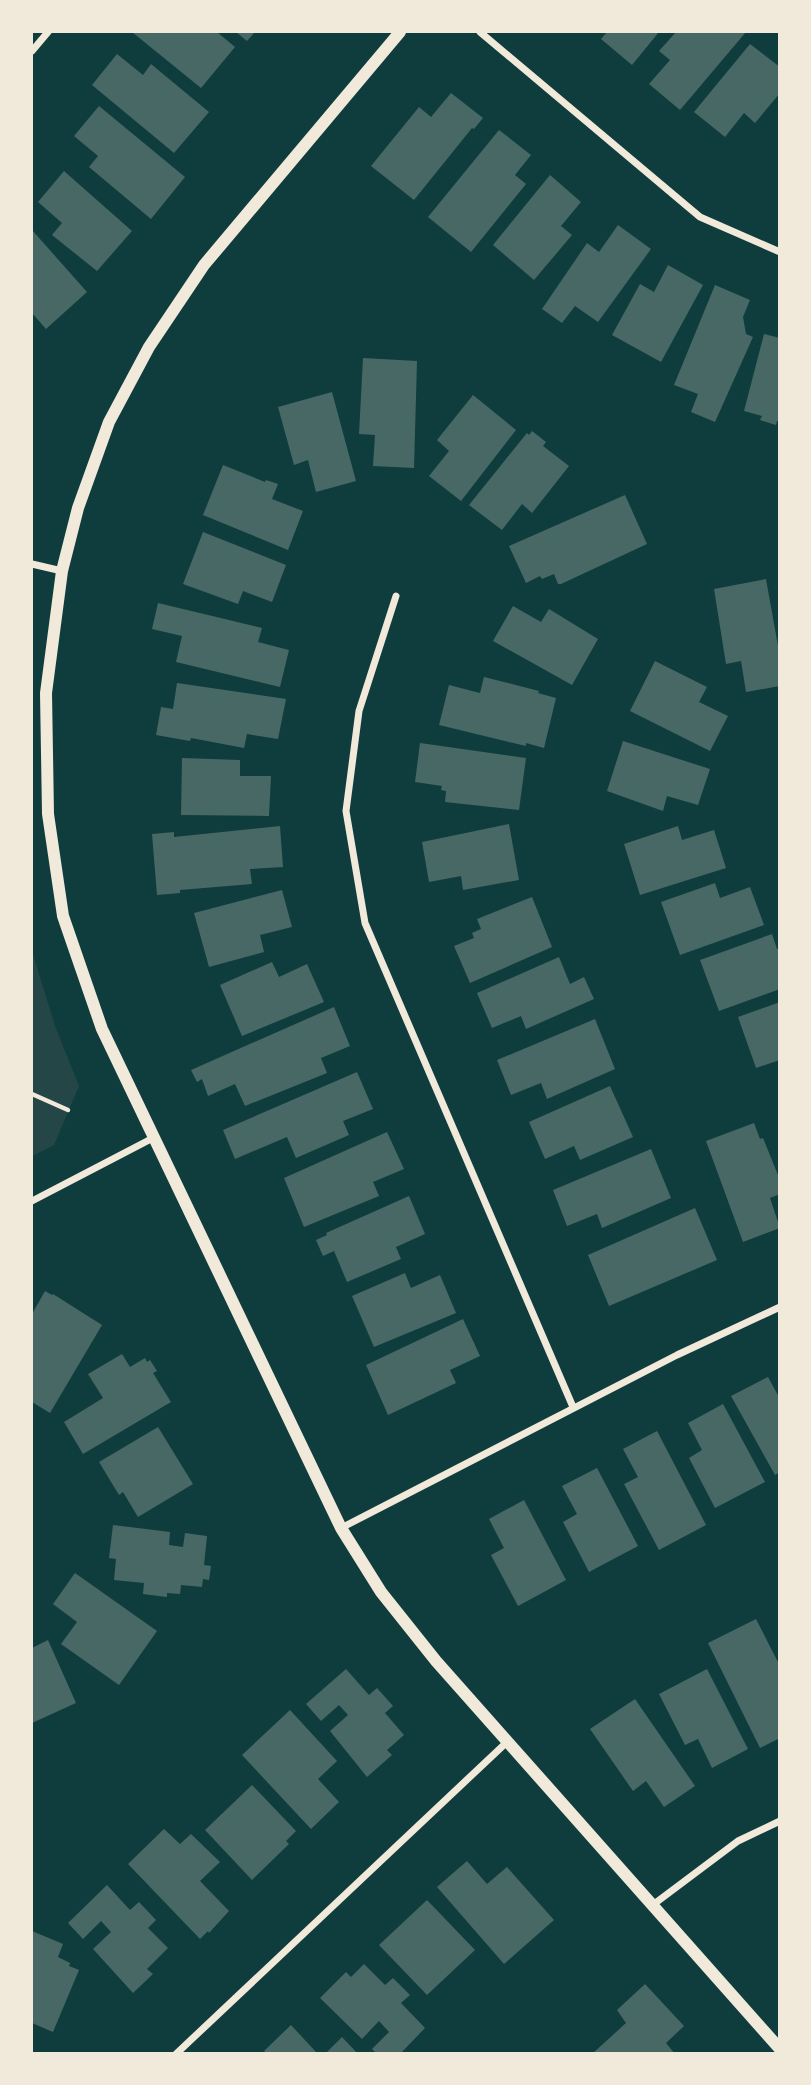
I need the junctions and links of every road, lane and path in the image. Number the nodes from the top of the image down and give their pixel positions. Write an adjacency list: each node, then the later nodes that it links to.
1 (48, 32): 4 (street)
2 (400, 32): 7 (street)
3 (480, 32): 5 (street)
4 (32, 51)
5 (779, 252)
6 (32, 564): 7 (street)
7 (62, 571): 11 (street)
8 (396, 596): 14 (street)
9 (32, 1094): 10 (path)
10 (68, 1110)
11 (153, 1138): 12 (street); 15 (street)
12 (32, 1201)
13 (779, 1307): 14 (street)
14 (573, 1407): 15 (street)
15 (341, 1528): 16 (street)
16 (508, 1740): 18 (street); 20 (street)
17 (779, 1821): 18 (street)
18 (654, 1904): 19 (street)
19 (779, 2049)
20 (176, 2053)

